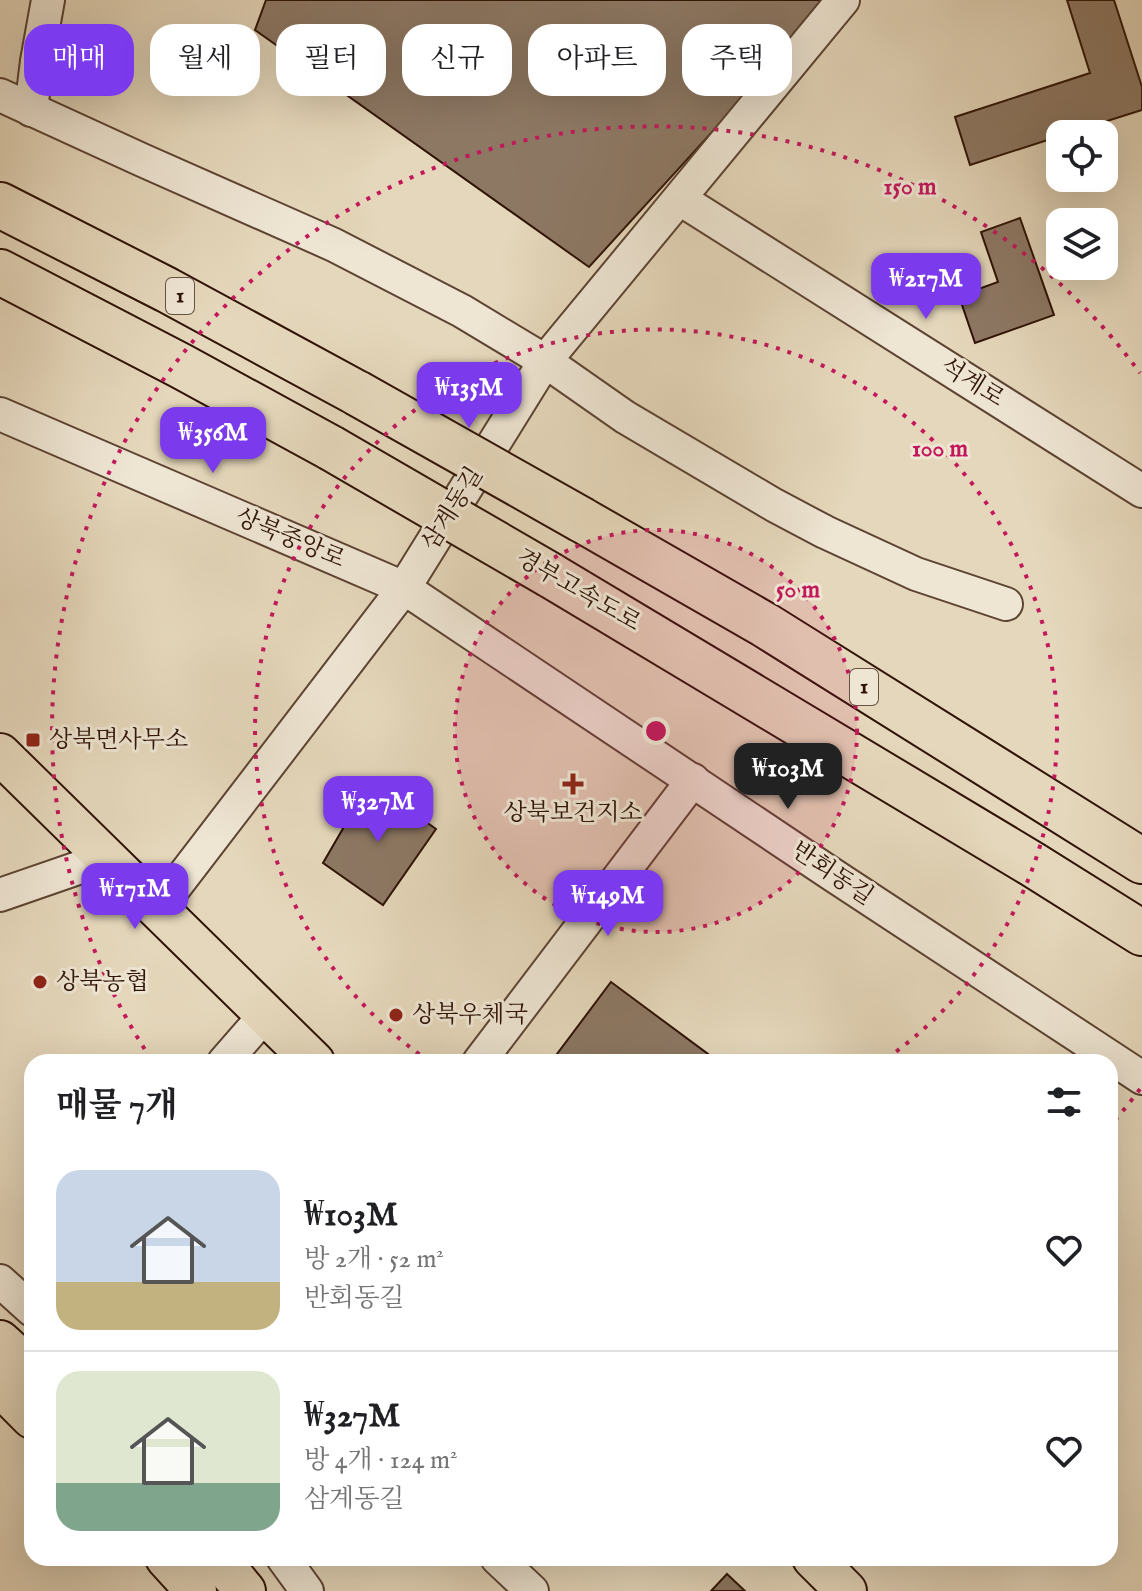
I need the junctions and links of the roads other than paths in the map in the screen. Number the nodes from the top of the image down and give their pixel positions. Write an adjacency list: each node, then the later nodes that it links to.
1 (48, 0): 4 (street)
2 (843, 0): 5 (street, 삼계동길)
3 (0, 95): 4 (street)
4 (31, 110): 8 (street)
5 (680, 199): 8 (street, 삼계동길); 10 (street, 석계로)
6 (0, 205): 16 (highway, 1, bridge)
7 (0, 272): 19 (highway, 경부고속도로, bridge)
8 (545, 361): 11 (street, 삼계동길); 12 (street)
9 (0, 414): 11 (street, 상북중앙로)
10 (1142, 491)
11 (404, 588): 14 (street, 반회동길); 18 (street, 삼계동길)
12 (1006, 604)
13 (0, 754): 15 (main road)
14 (693, 780): 23 (street); 24 (street, 반회동길)
15 (107, 858): 17 (street); 18 (main road)
16 (1142, 861)
17 (0, 895)
18 (158, 909): 20 (main road)
19 (1142, 933)
20 (266, 1014): 21 (street); 22 (main road)
21 (231, 1054)
22 (306, 1054)
23 (485, 1054)
24 (1105, 1054)
25 (1118, 1062): 26 (street, 반회동길)
26 (1142, 1078)
27 (0, 1341): 28 (main road)
28 (24, 1363)
29 (0, 1386): 30 (main road)
30 (24, 1410)
31 (173, 1566): 36 (main road)
32 (225, 1566): 37 (main road)
33 (289, 1566): 38 (street)
34 (505, 1566): 39 (street)
35 (821, 1566): 40 (main road)
36 (196, 1591)
37 (245, 1591)
38 (307, 1591)
39 (532, 1591)
40 (846, 1591)

